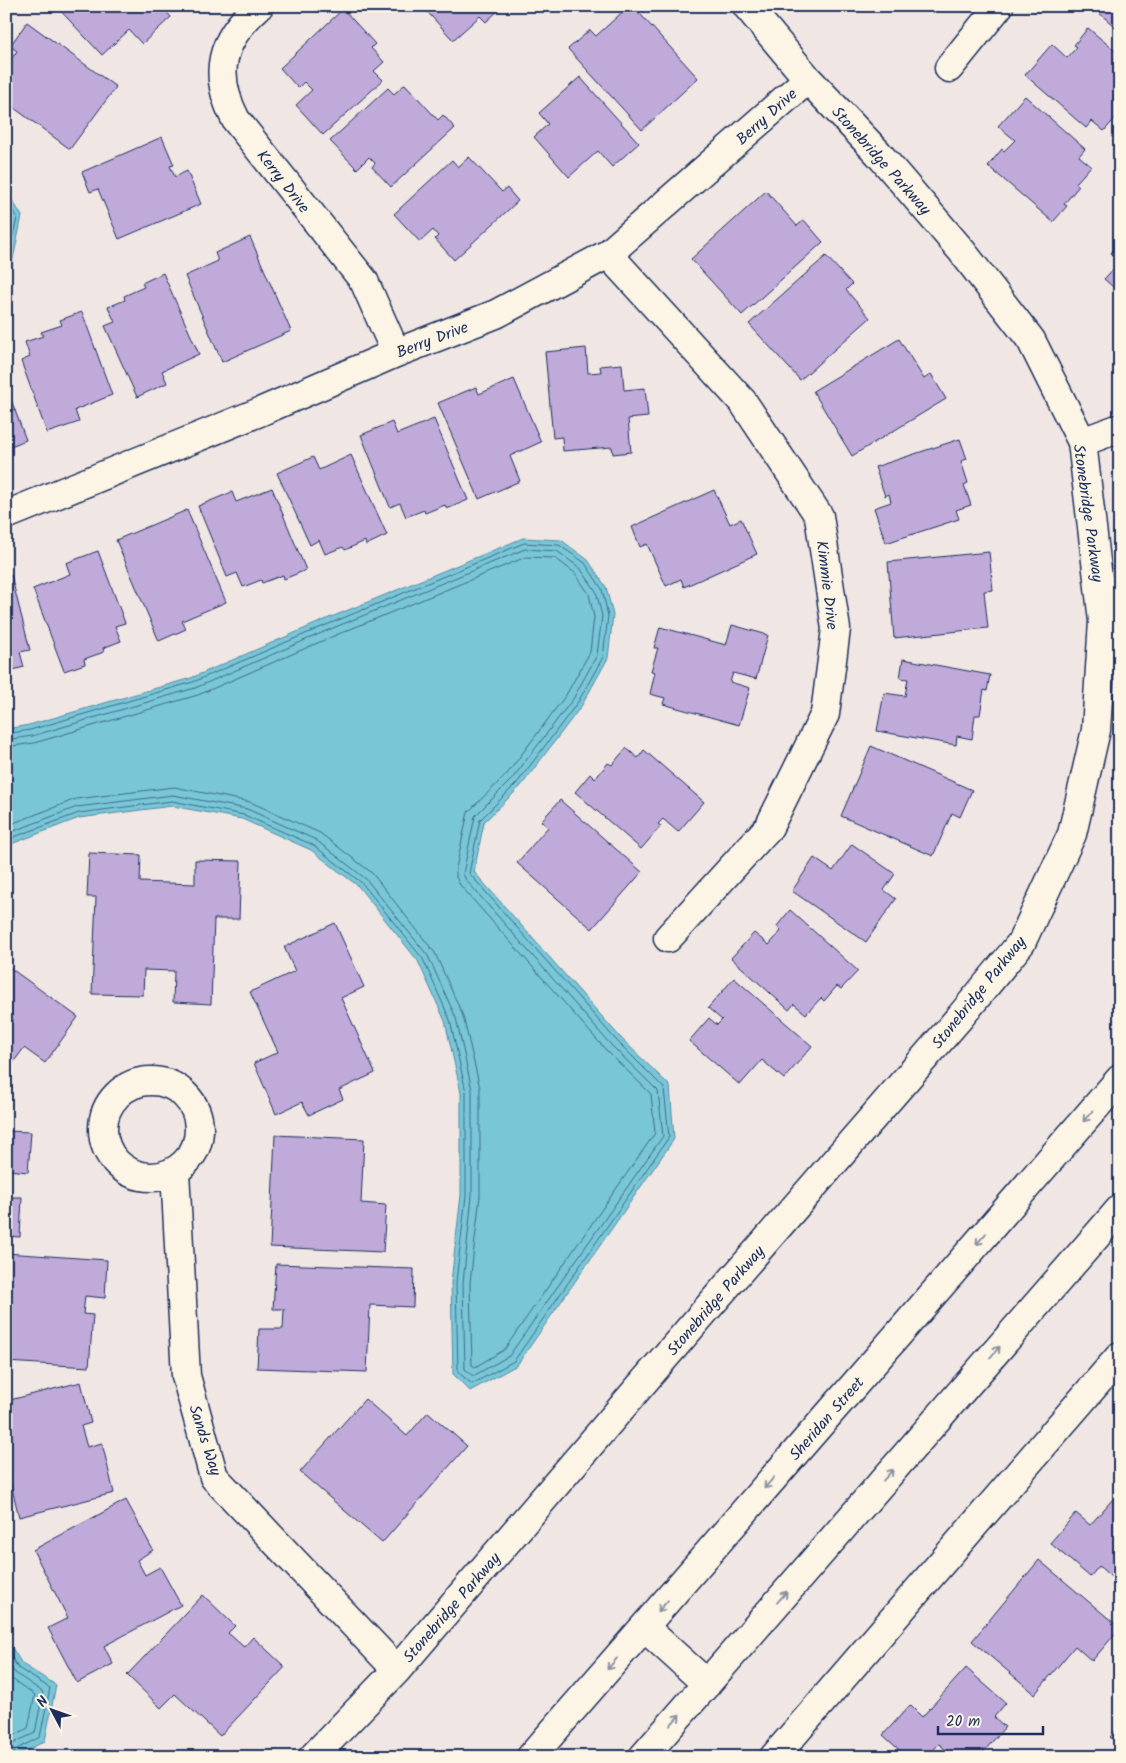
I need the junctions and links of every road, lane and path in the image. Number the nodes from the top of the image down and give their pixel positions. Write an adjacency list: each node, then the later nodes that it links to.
1 (259, 6): 7 (street, Kerry Drive)
2 (747, 6): 5 (street, Stonebridge Parkway)
3 (999, 6): 4 (street)
4 (949, 68)
5 (808, 79): 6 (street, Berry Drive); 9 (street, Stonebridge Parkway)
6 (608, 254): 7 (street, Berry Drive); 11 (street, Kimmie Drive)
7 (396, 353): 10 (street, Berry Drive)
8 (1120, 428): 9 (street)
9 (1082, 442): 17 (street, Stonebridge Parkway)
10 (6, 514)
11 (668, 938)
12 (1120, 1079): 16 (street, Sheridan Street, one-way to 16)
13 (175, 1171): 17 (street, Sands Way)
14 (1120, 1209): 18 (street, one-way to 14)
15 (1120, 1356): 19 (street)
16 (644, 1627): 18 (street); 21 (street, Sheridan Street, one-way to 21)
17 (397, 1670): 20 (street, Stonebridge Parkway)
18 (707, 1684): 22 (street, one-way to 18)
19 (785, 1753)
20 (313, 1757)
21 (531, 1757)
22 (643, 1757)

